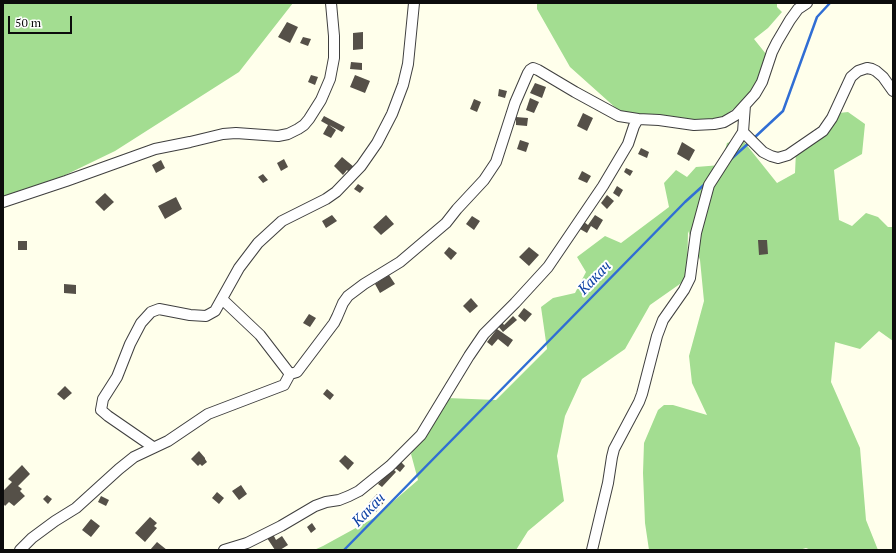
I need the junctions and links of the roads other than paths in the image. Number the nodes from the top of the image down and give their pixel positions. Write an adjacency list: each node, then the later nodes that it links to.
1 (331, 3): 8 (street)
2 (414, 3): 9 (street)
3 (807, 3): 5 (street)
4 (893, 91): 7 (street)
5 (745, 105): 6 (street); 7 (street)
6 (638, 119): 10 (street); 13 (street)
7 (746, 134): 14 (street)
8 (3, 202)
9 (222, 299): 10 (street); 11 (street)
10 (290, 374): 11 (street)
11 (153, 447): 12 (street)
12 (20, 550)
13 (224, 550)
14 (592, 550)

